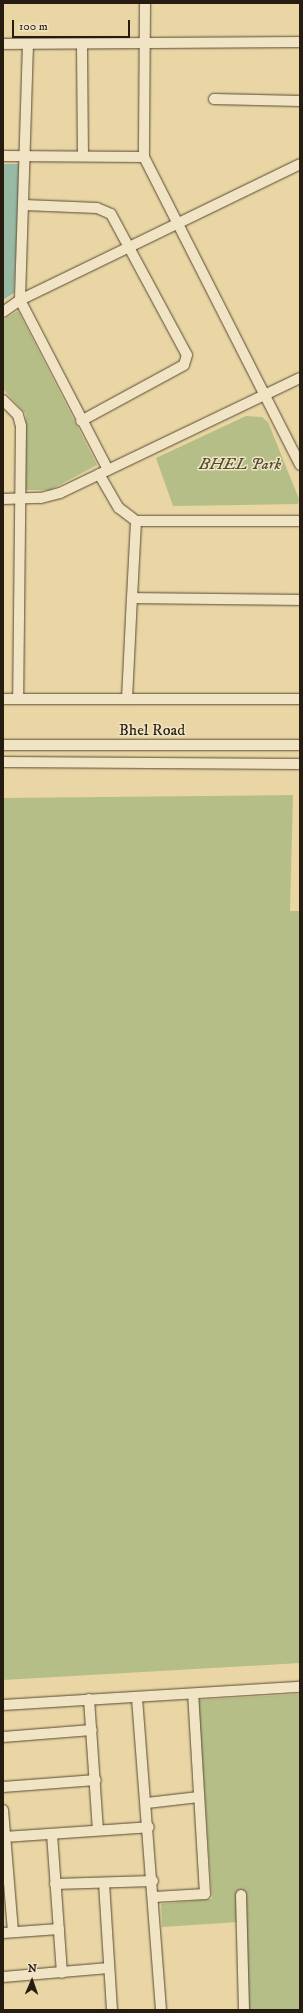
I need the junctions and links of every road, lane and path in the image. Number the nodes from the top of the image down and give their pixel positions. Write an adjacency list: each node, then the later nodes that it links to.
1 (145, 3): 3 (street)
2 (300, 42): 3 (street)
3 (146, 43): 6 (street); 12 (street)
4 (3, 44): 5 (street)
5 (28, 44): 6 (street); 10 (street)
6 (82, 44): 11 (street)
7 (214, 99): 8 (street)
8 (300, 101)
9 (3, 156): 10 (street)
10 (25, 156): 11 (street); 14 (street)
11 (82, 156): 12 (street)
12 (144, 157): 15 (street)
13 (300, 164): 15 (street)
14 (24, 206): 16 (street); 17 (street)
15 (179, 224): 16 (street); 20 (street)
16 (129, 248): 17 (street); 22 (street)
17 (20, 300): 18 (street); 22 (street)
18 (3, 312)
19 (300, 378): 20 (street)
20 (267, 394): 23 (street); 24 (street)
21 (3, 400): 26 (street)
22 (81, 421): 24 (street)
23 (300, 465)
24 (104, 472): 26 (street); 27 (street)
25 (3, 499): 26 (street)
26 (19, 499): 32 (street)
27 (136, 521): 28 (street); 29 (street)
28 (300, 521)
29 (132, 598): 30 (street); 33 (street)
30 (300, 600)
31 (3, 699): 32 (street)
32 (18, 699): 33 (street)
33 (127, 699): 34 (street)
34 (300, 699)
35 (3, 745): 36 (street, Bhel Road)
36 (300, 745)
37 (3, 762): 38 (street)
38 (300, 764)
39 (300, 1687): 40 (street)
40 (193, 1694): 41 (street); 48 (street)
41 (138, 1698): 42 (street); 49 (street)
42 (89, 1699): 43 (street); 44 (street)
43 (3, 1705)
44 (92, 1730): 45 (street); 46 (street)
45 (3, 1738)
46 (96, 1780): 47 (street); 52 (street)
47 (3, 1787)
48 (199, 1797): 49 (street); 60 (street)
49 (147, 1802): 51 (street)
50 (3, 1810): 54 (street)
51 (149, 1827): 52 (street); 55 (street)
52 (98, 1830): 53 (street)
53 (52, 1834): 54 (street); 58 (street)
54 (4, 1837): 57 (street)
55 (153, 1881): 56 (street); 60 (street)
56 (104, 1883): 58 (street); 63 (street)
57 (6, 1884): 62 (street)
58 (55, 1884): 61 (street)
59 (241, 1895): 68 (street)
60 (154, 1897): 67 (street)
61 (60, 1929): 62 (street); 64 (street)
62 (8, 1932)
63 (109, 1968): 64 (street); 66 (street)
64 (62, 1973): 65 (street)
65 (3, 1977)
66 (112, 2010)
67 (161, 2010)
68 (244, 2010)

